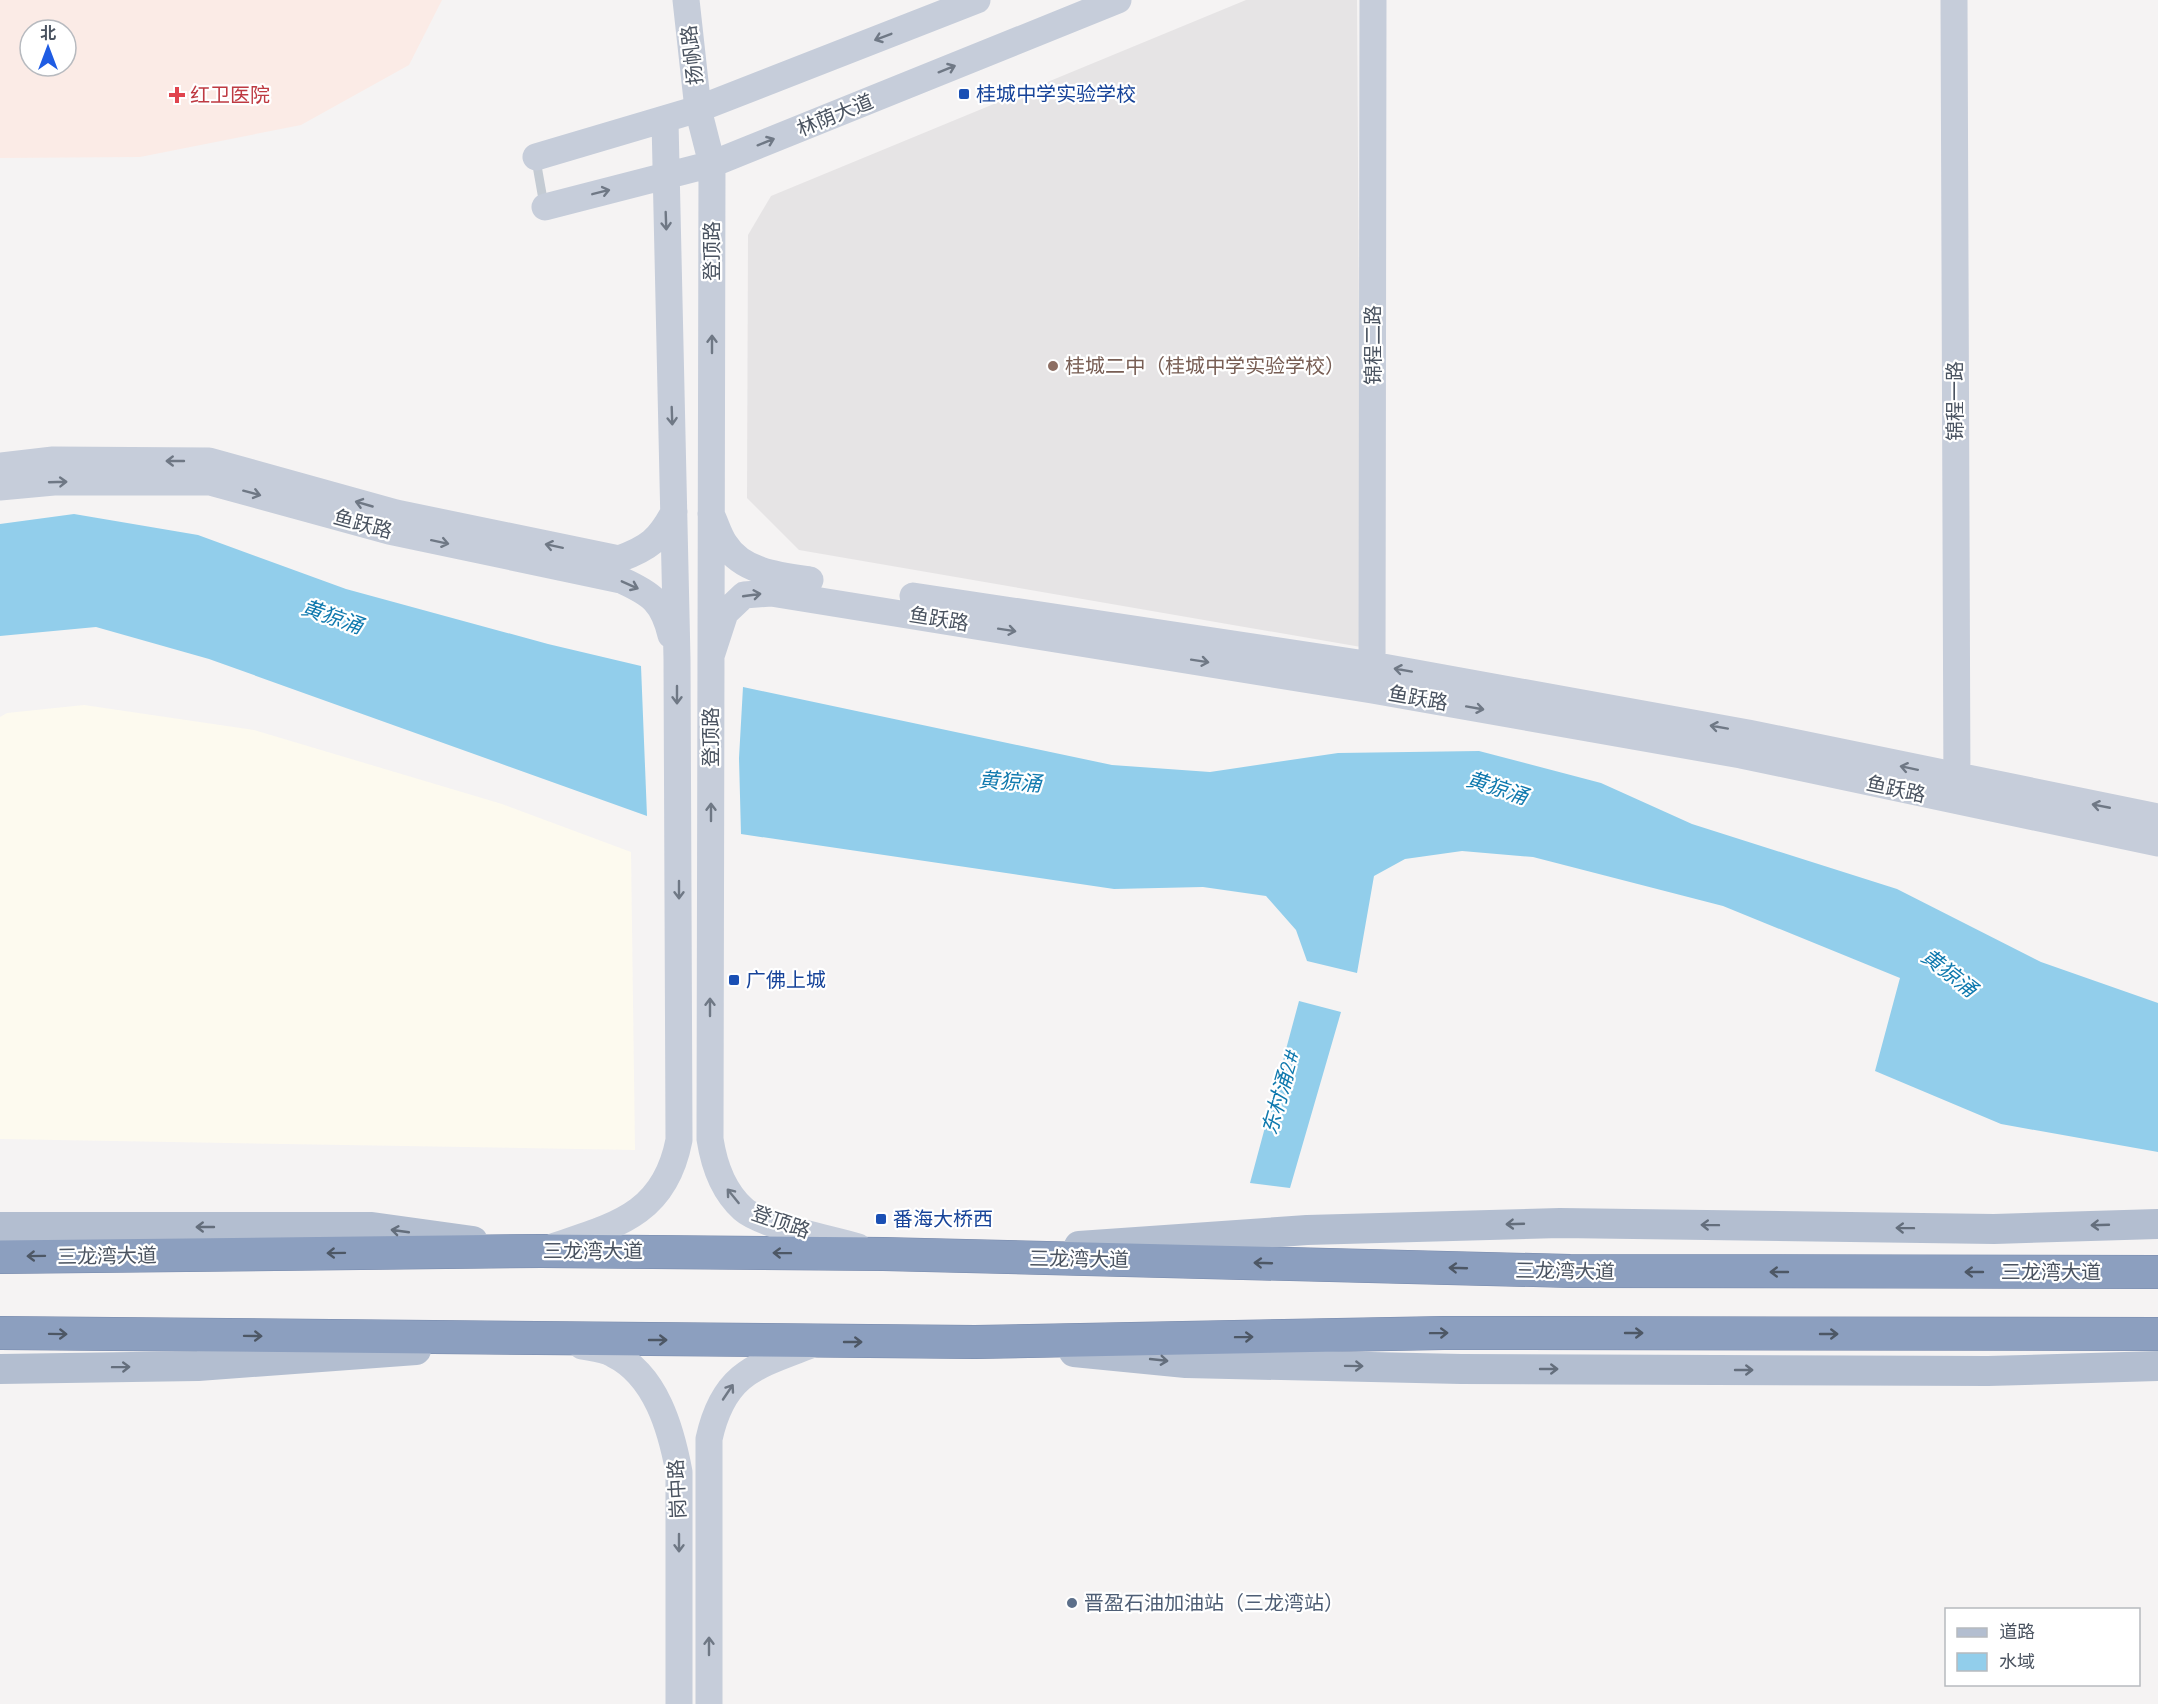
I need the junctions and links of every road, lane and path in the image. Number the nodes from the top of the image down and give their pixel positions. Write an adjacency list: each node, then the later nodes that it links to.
1 (686, 0): 6 (street, 扬帆路)
2 (977, 0): 6 (street, one-way to 6)
3 (1118, 0): 9 (street, 林荫大道, one-way to 3)
4 (1373, 0): 18 (street, 锦程二路)
5 (1954, 0): 19 (street, 锦程一路)
6 (699, 109): 7 (street); 9 (street, 登顶路)
7 (665, 121): 8 (street); 10 (street, 登顶路)
8 (536, 157): 11 (lane)
9 (712, 164): 10 (street, 林荫大道); 15 (street, 登顶路, one-way to 9)
10 (665, 176): 11 (street, 林荫大道, one-way to 10); 14 (street, 登顶路, one-way to 14)
11 (545, 207)
12 (0, 466): 14 (street, 鱼跃路, one-way to 12)
13 (0, 487): 17 (street, 鱼跃路, one-way to 17)
14 (674, 512): 17 (street, 登顶路)
15 (711, 514): 16 (street, 登顶路); 18 (street, 鱼跃路)
16 (711, 656): 18 (street, 鱼跃路, one-way to 18); 22 (street, 登顶路, one-way to 16)
17 (677, 659): 23 (street, 登顶路, one-way to 23)
18 (1372, 677): 19 (street, 鱼跃路)
19 (1957, 790): 20 (street, 鱼跃路, one-way to 19); 21 (street, 鱼跃路)
20 (2158, 817)
21 (2158, 843)
22 (710, 1139): 23 (street); 27 (street, 登顶路, one-way to 22)
23 (679, 1140): 26 (street, 登顶路)
24 (2158, 1224): 28 (main road, one-way to 28)
25 (0, 1227): 26 (main road, one-way to 25)
26 (541, 1251): 27 (highway, 三龙湾大道, one-way to 26); 29 (highway, 三龙湾大道, one-way to 29)
27 (883, 1254): 28 (highway, 三龙湾大道)
28 (942, 1256): 30 (highway, 三龙湾大道, one-way to 28)
29 (0, 1257)
30 (2158, 1272)
31 (0, 1333): 33 (highway, one-way to 33)
32 (2158, 1334): 35 (highway, one-way to 32)
33 (557, 1340): 34 (highway, one-way to 34); 37 (main road, one-way to 33); 39 (street, 岗中路)
34 (820, 1342): 35 (highway, one-way to 35); 38 (street, 岗中路, one-way to 34)
35 (975, 1342): 36 (main road, one-way to 36)
36 (2158, 1366)
37 (0, 1369)
38 (709, 1439): 39 (street); 41 (street, 岗中路, one-way to 38)
39 (674, 1443): 40 (street, 岗中路, one-way to 40)
40 (679, 1704)
41 (709, 1704)

